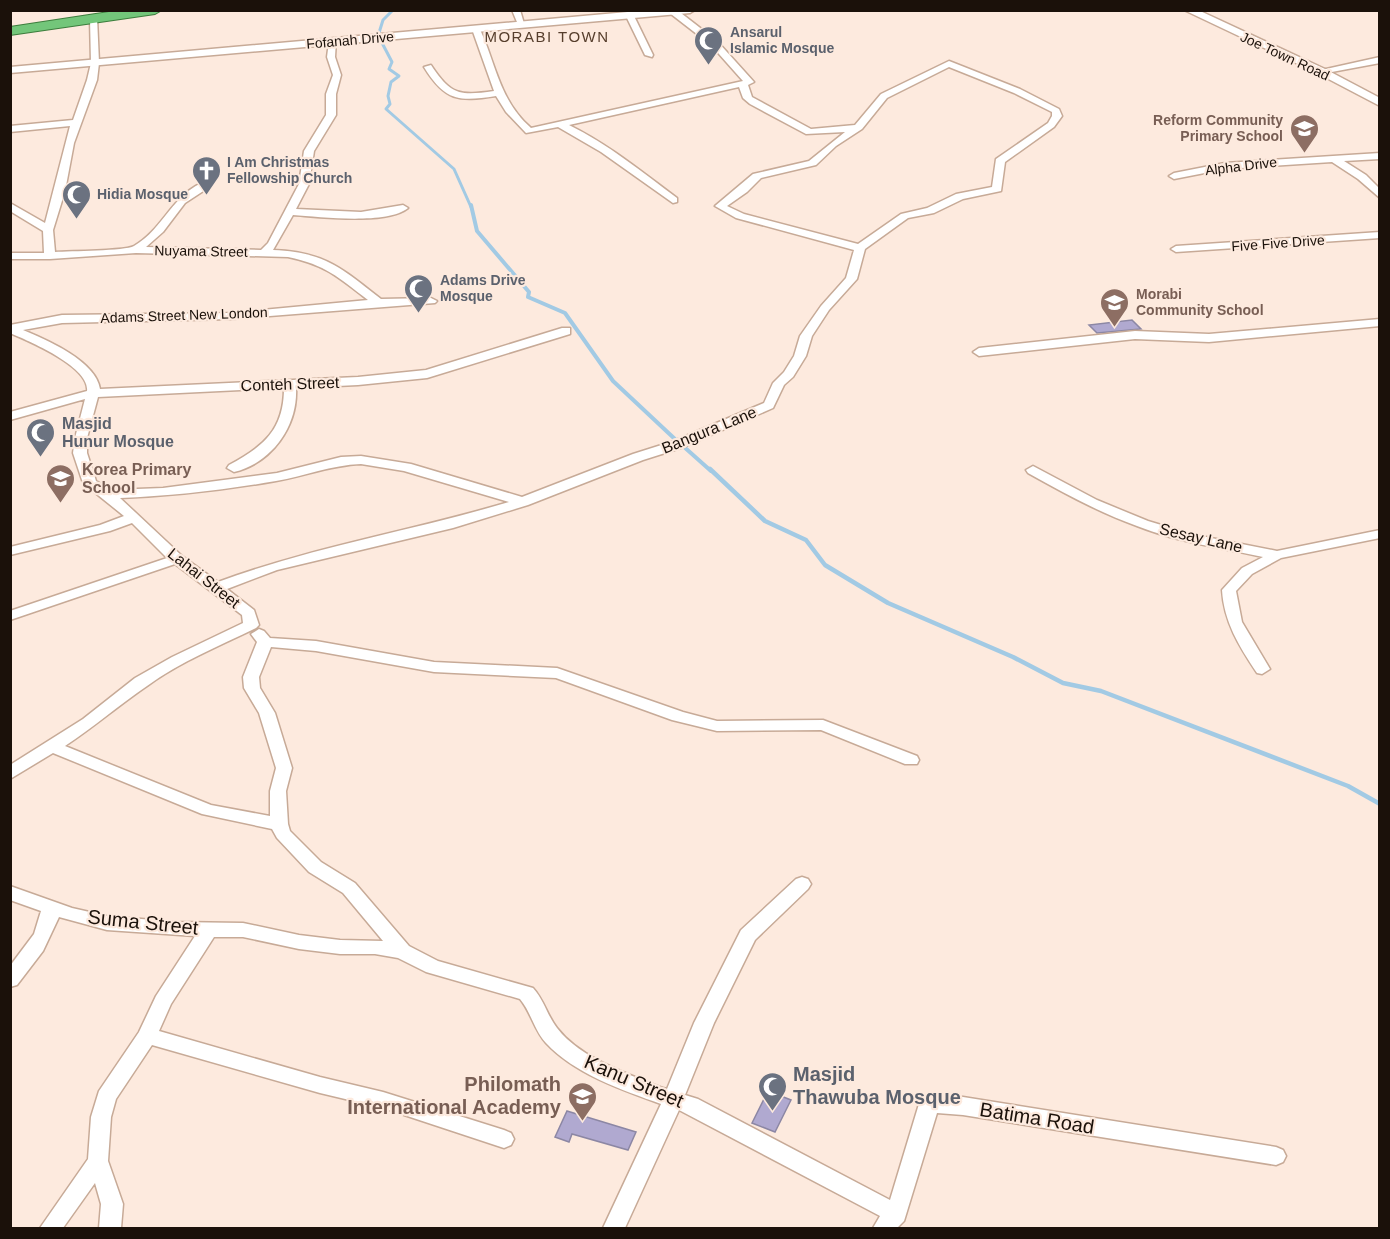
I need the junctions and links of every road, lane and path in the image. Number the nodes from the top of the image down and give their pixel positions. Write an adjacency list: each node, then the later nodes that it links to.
1 (139, 10): 11 (highway)
2 (155, 10): 8 (highway)
3 (516, 10): 9 (street)
4 (690, 10): 6 (street, Fofanah Drive)
5 (1189, 10): 18 (street, Joe Town Road)
6 (674, 12): 7 (street, Fofanah Drive); 19 (street)
7 (630, 16): 9 (street, Fofanah Drive); 13 (street)
8 (94, 19): 11 (highway); 15 (street)
9 (522, 25): 10 (street, Fofanah Drive)
10 (476, 29): 12 (street, Fofanah Drive); 20 (street)
11 (10, 30)
12 (333, 42): 15 (street, Fofanah Drive); 34 (street)
13 (649, 55)
14 (1380, 60): 18 (street)
15 (95, 63): 17 (street, Fofanah Drive); 22 (street)
16 (428, 67): 20 (street)
17 (10, 70)
18 (1321, 71): 21 (street, Joe Town Road)
19 (743, 84): 23 (street); 24 (street)
20 (500, 93): 23 (street)
21 (1378, 101)
22 (75, 123): 25 (street); 35 (street)
23 (561, 125): 31 (street)
24 (859, 127): 37 (street); 37 (street)
25 (10, 129)
26 (1380, 156): 27 (street, Alpha Drive)
27 (1334, 159): 28 (street, Alpha Drive); 30 (street)
28 (1174, 176)
29 (207, 184): 39 (street)
30 (1380, 195)
31 (674, 200)
32 (10, 206): 35 (street)
33 (403, 208): 34 (street)
34 (288, 212): 40 (street)
35 (48, 230): 42 (street)
36 (1380, 235): 38 (street, Five Five Drive)
37 (860, 248): 55 (street, Bangura Lane)
38 (1176, 249)
39 (136, 250): 40 (street, Nuyama Street); 42 (street, Nuyama Street)
40 (265, 252): 44 (street, Nuyama Street)
41 (10, 256): 42 (street, Nuyama Street)
42 (50, 256)
43 (431, 301): 44 (street, Adams Street New London)
44 (378, 303): 46 (street, Adams Street New London)
45 (1380, 322): 48 (street)
46 (10, 329): 50 (street)
47 (566, 331): 49 (street, Conteh Street)
48 (979, 352)
49 (290, 384): 50 (street, Conteh Street); 52 (street)
50 (93, 393): 51 (street, Conteh Street); 54 (street, Lahai Street)
51 (10, 416)
52 (234, 468)
53 (1033, 470): 59 (street, Sesay Lane)
54 (108, 494): 55 (street); 56 (street, Lahai Street)
55 (523, 502): 61 (street, Bangura Lane)
56 (134, 517): 58 (street); 60 (street, Lahai Street)
57 (1380, 534): 59 (street, Sesay Lane)
58 (10, 551)
59 (1277, 555): 65 (street)
60 (177, 559): 61 (street, Lahai Street); 62 (street)
61 (216, 588): 63 (street, Lahai Street)
62 (10, 616)
63 (251, 625): 64 (street); 66 (street, Lahai Street)
64 (265, 642): 67 (street); 69 (street)
65 (1262, 669)
66 (51, 746): 68 (street, Lahai Street); 69 (street)
67 (911, 760)
68 (10, 773)
69 (279, 824): 75 (street)
70 (802, 884): 78 (street)
71 (10, 893): 72 (street, Suma Street)
72 (50, 908): 73 (street, Suma Street); 76 (street)
73 (209, 929): 74 (street, Suma Street); 77 (street)
74 (243, 930): 75 (street, Kanu Street)
75 (402, 951): 78 (street, Kanu Street)
76 (10, 980)
77 (147, 1036): 79 (street); 81 (street)
78 (673, 1100): 82 (street, Kanu Street); 85 (street)
79 (504, 1138)
80 (1276, 1156): 82 (street, Batima Road)
81 (98, 1161): 83 (street); 84 (street)
82 (890, 1221)
83 (51, 1228)
84 (110, 1228)
85 (614, 1228)

